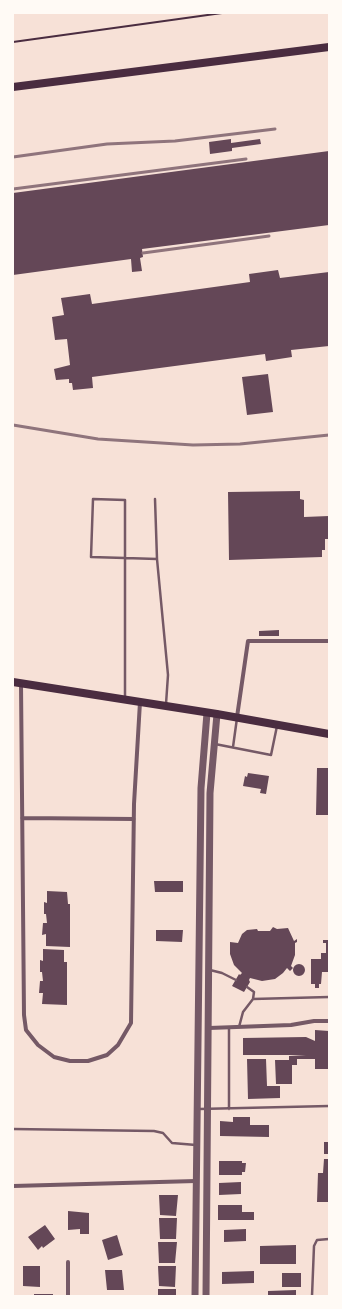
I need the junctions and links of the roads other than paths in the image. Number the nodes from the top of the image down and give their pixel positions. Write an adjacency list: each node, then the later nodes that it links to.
1 (329, 47): 2 (main road)
2 (13, 87)
3 (155, 499): 5 (lane)
4 (125, 558): 4 (lane); 5 (lane); 8 (lane)
5 (157, 559): 10 (lane)
6 (329, 641): 13 (street)
7 (17, 682): 8 (main road); 18 (street)
8 (125, 700): 9 (main road)
9 (140, 702): 10 (main road); 19 (street)
10 (166, 706): 11 (main road)
11 (207, 713): 12 (main road); 30 (street)
12 (217, 714): 13 (main road); 16 (street)
13 (237, 718): 14 (main road); 17 (lane)
14 (277, 725): 15 (main road); 17 (lane)
15 (329, 734)
16 (215, 744): 17 (lane); 20 (street)
17 (233, 747)
18 (22, 818): 19 (street); 19 (street)
19 (134, 819)
20 (210, 970): 21 (lane); 26 (street)
21 (236, 980)
22 (247, 986): 24 (lane)
23 (329, 997): 24 (lane)
24 (253, 999): 28 (lane)
25 (329, 1021): 28 (street)
26 (209, 1028): 27 (street); 31 (street)
27 (229, 1028): 28 (street); 32 (lane)
28 (239, 1028)
29 (329, 1106): 32 (lane)
30 (196, 1109): 31 (lane); 34 (street)
31 (208, 1109): 32 (lane); 41 (street)
32 (229, 1109)
33 (13, 1129): 34 (lane)
34 (196, 1145): 35 (street)
35 (196, 1181): 36 (street); 40 (street)
36 (13, 1186)
37 (329, 1239): 42 (lane)
38 (68, 1262): 39 (street)
39 (68, 1296)
40 (195, 1296)
41 (206, 1296)
42 (312, 1296)

